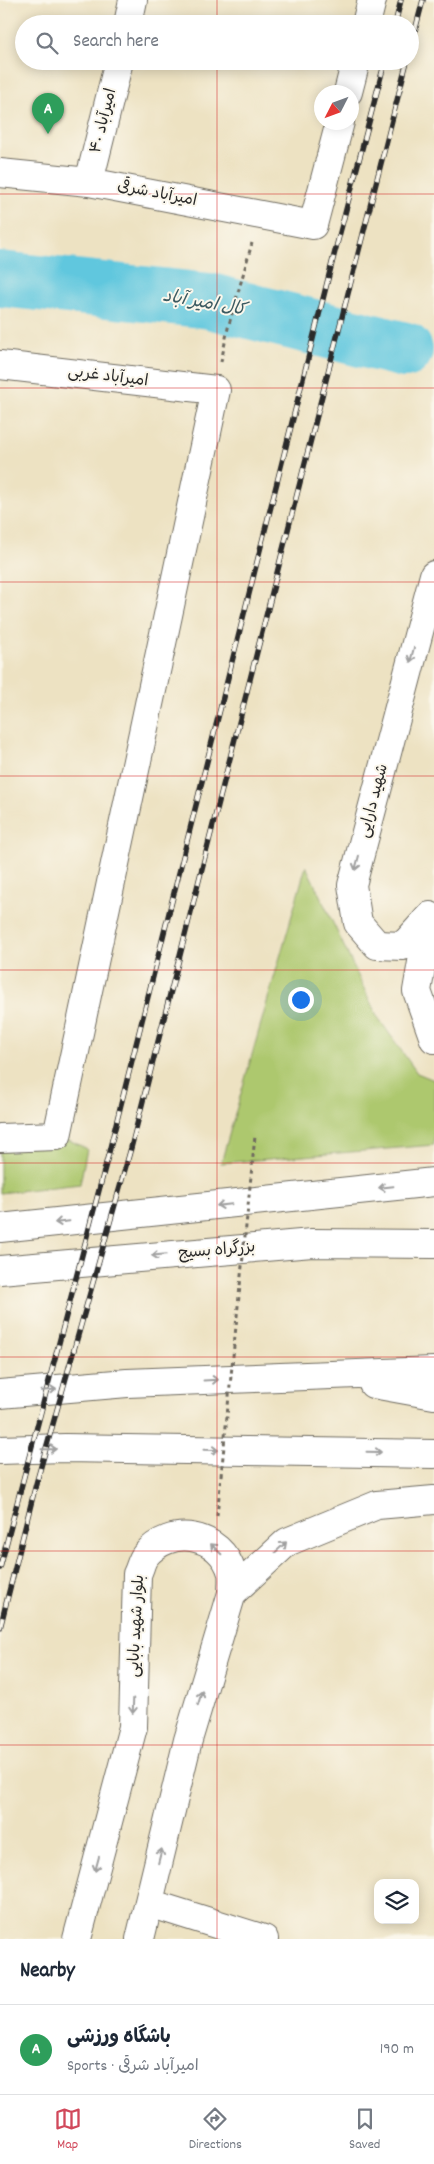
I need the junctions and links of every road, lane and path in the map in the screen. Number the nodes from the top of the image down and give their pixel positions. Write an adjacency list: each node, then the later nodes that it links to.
1 (133, 0): 3 (main road)
2 (372, 0): 4 (main road)
3 (130, 15)
4 (368, 15)
5 (117, 70): 10 (main road, امیرآباد ۴۰)
6 (354, 70): 7 (main road)
7 (350, 85)
8 (338, 130): 10 (main road, امیرآباد شرقی)
9 (0, 173): 10 (main road, امیرآباد شرقی)
10 (89, 182)
11 (243, 272): 12 (path)
12 (228, 328)
13 (0, 365): 18 (main road, امیرآباد غربی)
14 (434, 574): 15 (main road, شهید دارایی, one-way to 15)
15 (432, 909): 16 (main road)
16 (434, 1039)
17 (255, 1136): 32 (path, bridge)
18 (0, 1138)
19 (434, 1182): 20 (main road, one-way to 20)
20 (0, 1228)
21 (434, 1230): 22 (main road)
22 (312, 1243): 23 (main road, بزرگراه بسیج); 24 (main road, بزرگراه بسیج, one-way to 24)
23 (434, 1244)
24 (0, 1270)
25 (434, 1371): 26 (main road)
26 (317, 1374): 27 (main road, one-way to 26); 28 (main road)
27 (0, 1394)
28 (434, 1395)
29 (0, 1450): 30 (main road, one-way to 30)
30 (434, 1454)
31 (434, 1500): 33 (main road, one-way to 31)
32 (217, 1516)
33 (232, 1593): 34 (main road, بلوار شهید بابایی, one-way to 33); 35 (main road, بلوار شهید بابایی, one-way to 35)
34 (149, 1903): 36 (main road, بلوار شهید بابایی); 37 (main road)
35 (77, 1939)
36 (140, 1939)
37 (264, 1939)

